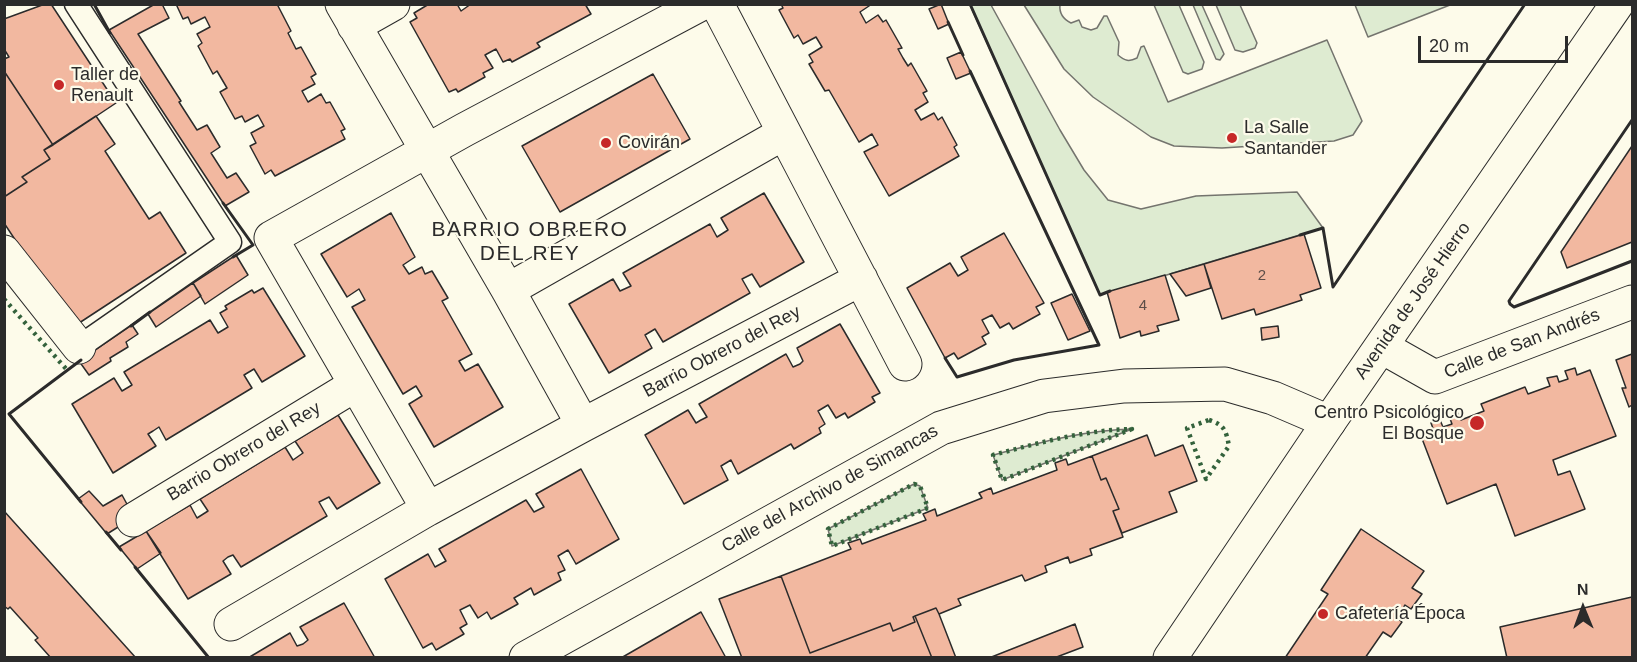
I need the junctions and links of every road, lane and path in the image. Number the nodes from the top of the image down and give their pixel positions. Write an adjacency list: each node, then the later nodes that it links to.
1 (76, 4): 13 (lane)
2 (393, 4): 6 (street)
3 (701, 4): 8 (street)
4 (717, 4): 7 (street)
5 (1617, 4): 14 (street, Avenida de José Hierro)
6 (348, 15): 8 (street)
7 (784, 133): 10 (street); 11 (street)
8 (426, 150): 11 (street); 16 (street)
9 (4, 252): 13 (street)
10 (861, 279): 15 (street); 18 (street, Barrio Obrero del Rey)
11 (508, 290): 18 (street)
12 (1632, 302): 14 (street, Calle de San Andrés)
13 (79, 347)
14 (1382, 347): 17 (street, Avenida de José Hierro)
15 (905, 364)
16 (355, 385): 19 (street); 20 (street, Barrio Obrero del Rey)
17 (1329, 422): 22 (street, Calle del Archivo de Simancas); 23 (street, Avenida de José Hierro)
18 (583, 425): 19 (street, Barrio Obrero del Rey)
19 (428, 509): 21 (street, Barrio Obrero del Rey)
20 (133, 520)
21 (231, 624)
22 (526, 657)
23 (1170, 657)

